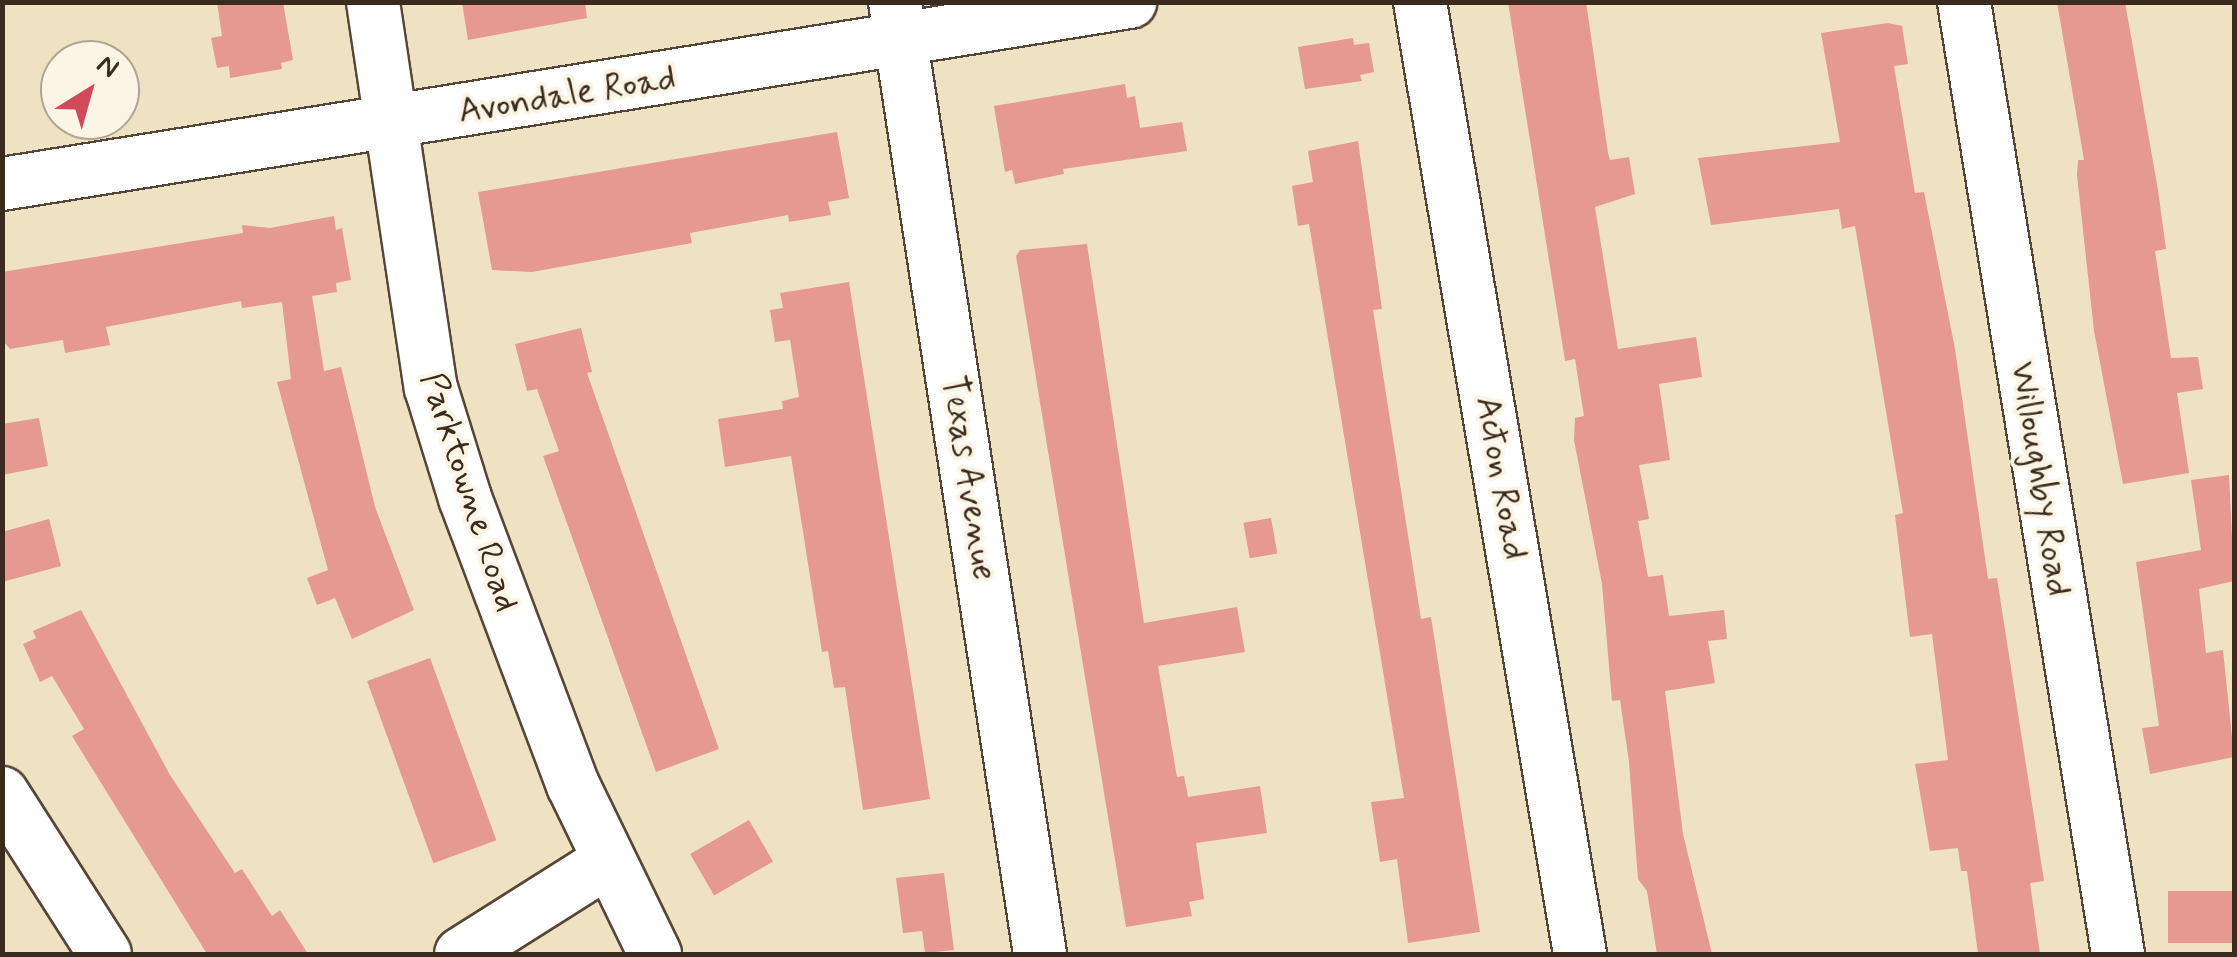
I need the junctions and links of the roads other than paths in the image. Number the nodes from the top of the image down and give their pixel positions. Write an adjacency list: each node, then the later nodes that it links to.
1 (373, 2): 6 (street, Parktowne Road)
2 (1130, 2): 5 (street, Avondale Road)
3 (1420, 2): 14 (street, Acton Road)
4 (1964, 2): 15 (street, Willoughby Road)
5 (898, 22): 6 (street, Avondale Road); 13 (street, Texas Avenue)
6 (391, 123): 7 (street, Avondale Road); 9 (street, Parktowne Road)
7 (2, 184)
8 (2, 793): 10 (street)
9 (605, 862): 11 (street); 12 (street, Parktowne Road)
10 (105, 954)
11 (461, 954)
12 (655, 954)
13 (1040, 954)
14 (1580, 954)
15 (2118, 954)

